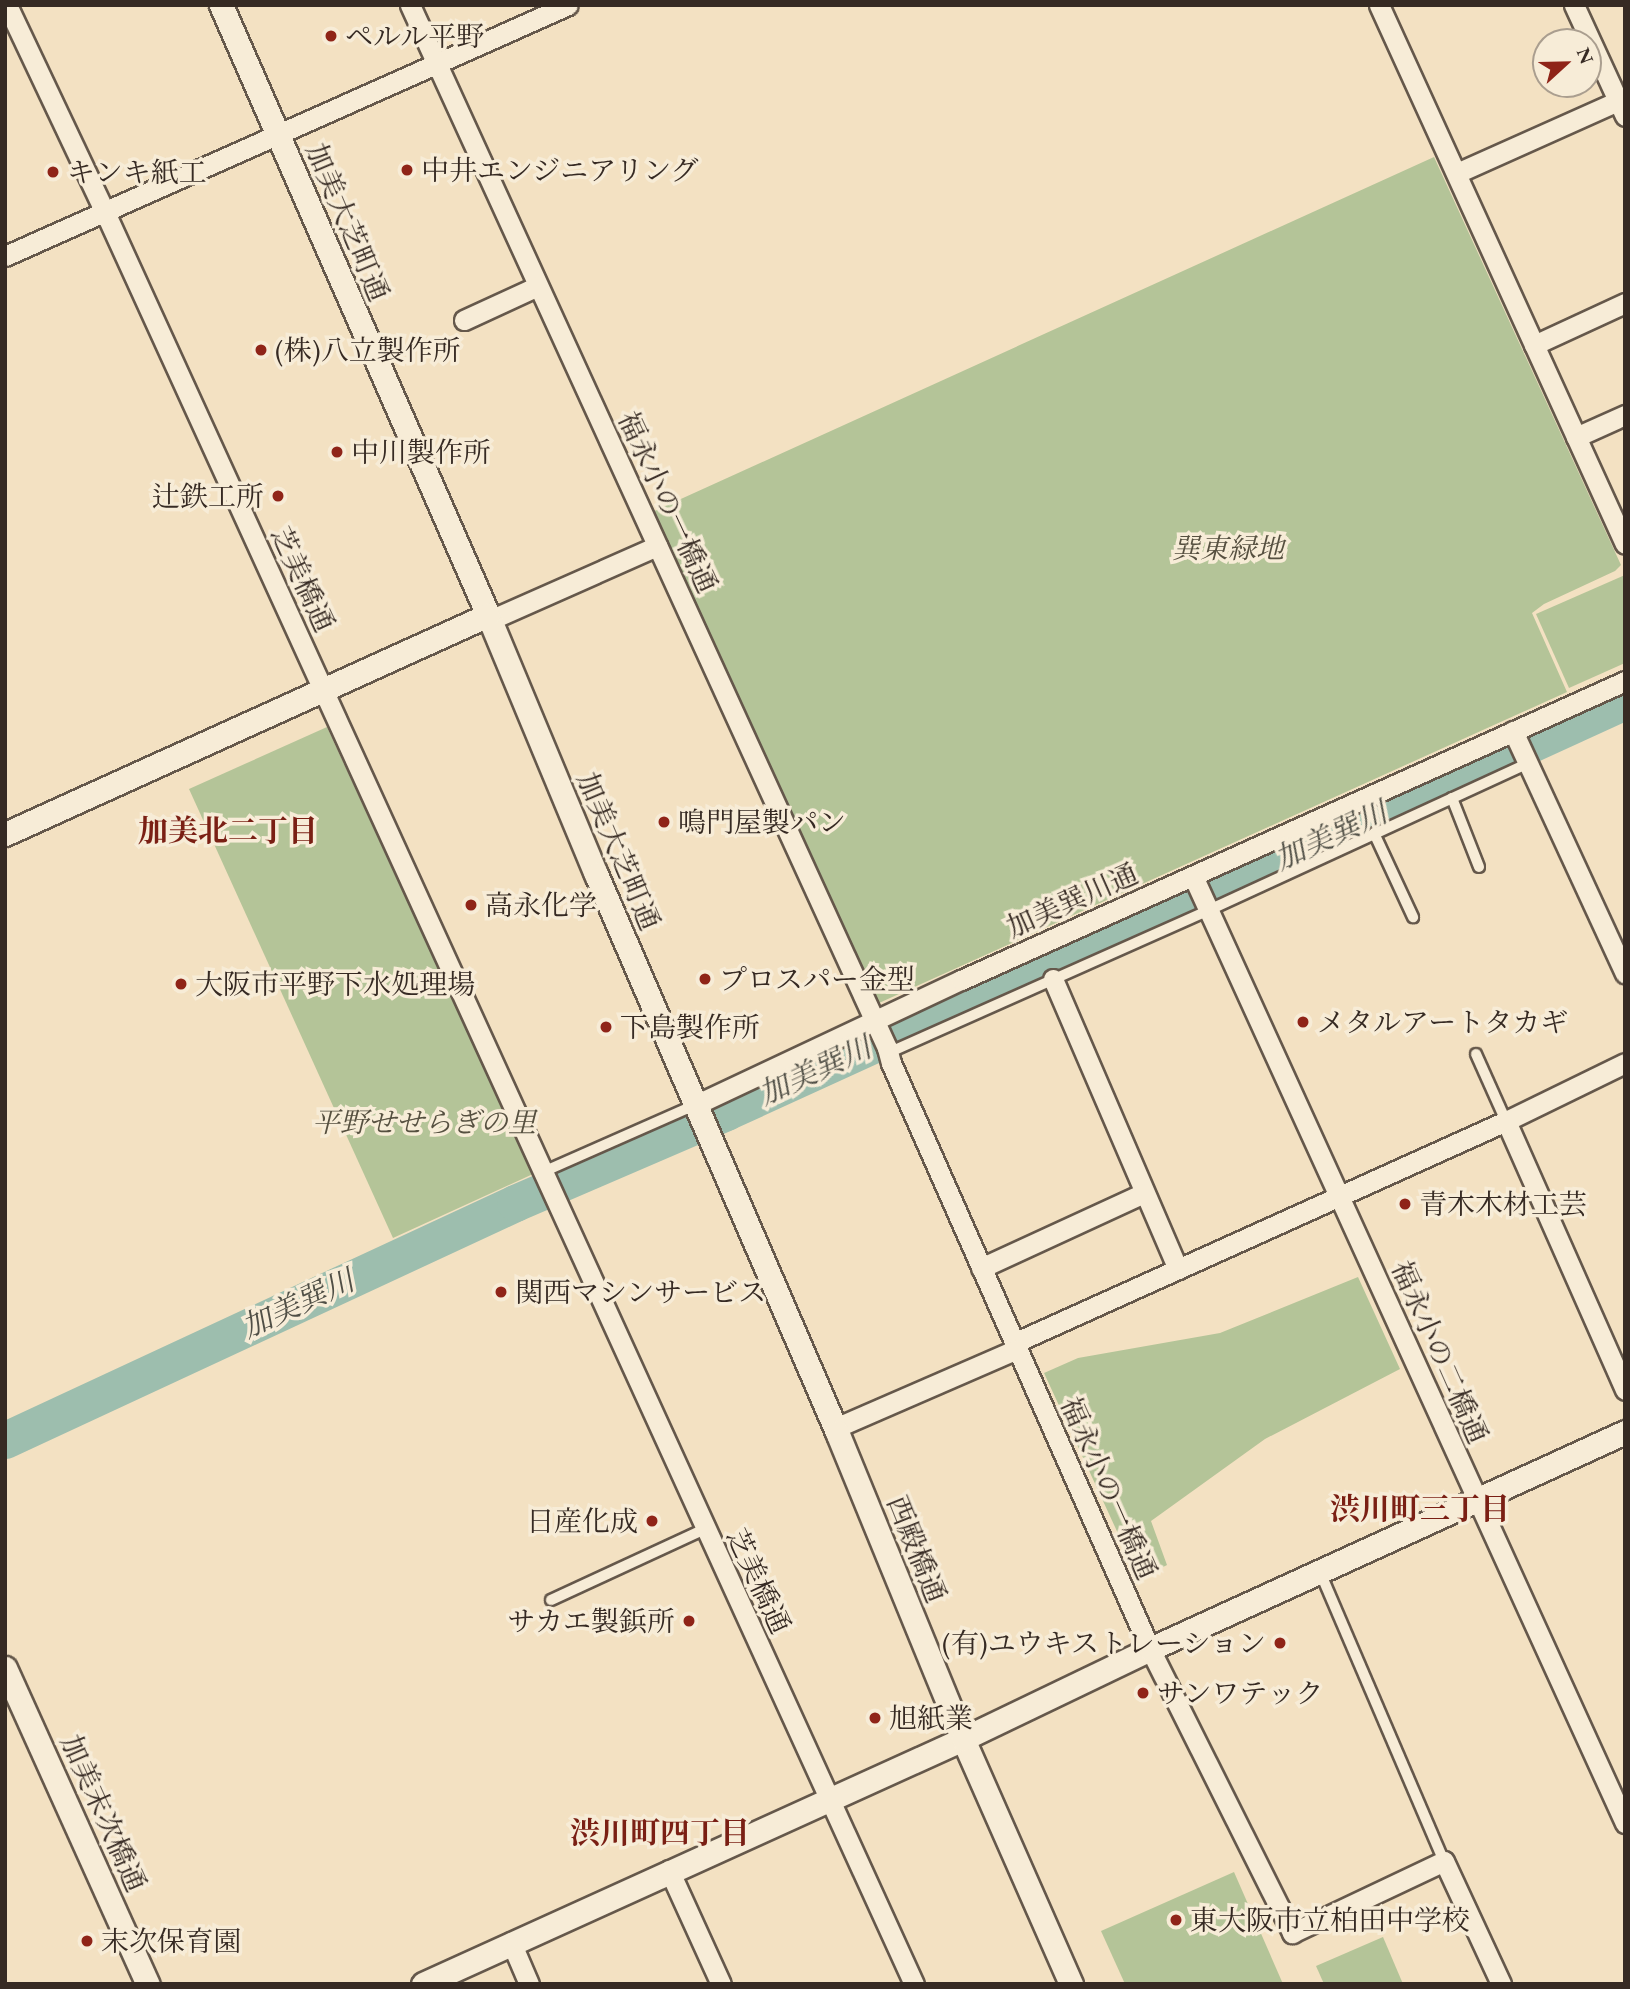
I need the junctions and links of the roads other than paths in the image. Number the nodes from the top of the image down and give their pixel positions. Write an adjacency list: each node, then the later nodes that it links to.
1 (221, 5): 9 (street, 加美大芝町通)
2 (410, 5): 7 (street, 福永小の一橋通)
3 (568, 5): 7 (street)
4 (1379, 5): 10 (street)
5 (1574, 5): 8 (street)
6 (9, 17): 11 (street, 芝美橋通)
7 (437, 64): 9 (street); 13 (street, 福永小の一橋通)
8 (1622, 105): 10 (street)
9 (279, 134): 11 (street); 21 (street, 加美大芝町通)
10 (1457, 173): 16 (street)
11 (104, 210): 12 (street); 23 (street, 芝美橋通)
12 (5, 256)
13 (538, 286): 15 (street); 20 (street, 福永小の一橋通)
14 (1625, 303): 16 (street)
15 (464, 320)
16 (1534, 345): 18 (street)
17 (1625, 415): 18 (street)
18 (1576, 437): 19 (street)
19 (1625, 544)
20 (657, 546): 21 (street); 35 (street, 福永小の一橋通)
21 (489, 617): 23 (street); 38 (street, 加美大芝町通)
22 (1625, 681): 24 (street, 加美巽川通)
23 (323, 690): 28 (street); 41 (street, 芝美橋通)
24 (1513, 731): 25 (street); 30 (street, 加美巽川通)
25 (1526, 760): 26 (lane); 33 (street)
26 (1452, 798): 27 (lane); 29 (lane)
27 (1374, 833): 31 (lane); 32 (lane)
28 (5, 834)
29 (1479, 867)
30 (1193, 877): 31 (street, 福永小の二橋通); 35 (street, 加美巽川通)
31 (1208, 907): 34 (lane); 43 (street, 福永小の二橋通)
32 (1413, 917)
33 (1625, 973)
34 (1053, 979): 35 (lane); 42 (street)
35 (882, 1038): 38 (street, 加美巽川通); 44 (street, 福永小の一橋通)
36 (1476, 1054): 39 (lane)
37 (1625, 1063): 39 (street)
38 (697, 1110): 40 (street, 加美大芝町通); 41 (lane, 加美巽川通)
39 (1506, 1121): 43 (street); 47 (street)
40 (708, 1136): 48 (street, 西殿橋通)
41 (544, 1175): 51 (street, 芝美橋通)
42 (1144, 1193): 44 (street); 45 (street)
43 (1339, 1196): 45 (street); 50 (street, 福永小の二橋通)
44 (981, 1268): 46 (street, 福永小の一橋通)
45 (1178, 1269): 46 (street)
46 (1015, 1346): 48 (street); 54 (street, 福永小の一橋通)
47 (1625, 1390)
48 (837, 1432): 56 (street, 西殿橋通)
49 (1625, 1432): 50 (street)
50 (1477, 1499): 52 (street); 58 (street, 福永小の二橋通)
51 (705, 1529): 53 (lane); 57 (street, 芝美橋通)
52 (1320, 1571): 54 (street); 59 (lane)
53 (551, 1600)
54 (1150, 1649): 56 (street); 59 (street, 福永小の一橋通)
55 (5, 1668): 62 (street, 加美末次橋通)
56 (963, 1738): 57 (street); 67 (street, 西殿橋通)
57 (828, 1799): 60 (street); 66 (street, 芝美橋通)
58 (1625, 1823)
59 (1444, 1861): 68 (street)
60 (669, 1870): 61 (street); 65 (street)
61 (511, 1942): 63 (street); 64 (street)
62 (148, 1984)
63 (423, 1984)
64 (530, 1984)
65 (721, 1984)
66 (914, 1984)
67 (1071, 1984)
68 (1502, 1984)

